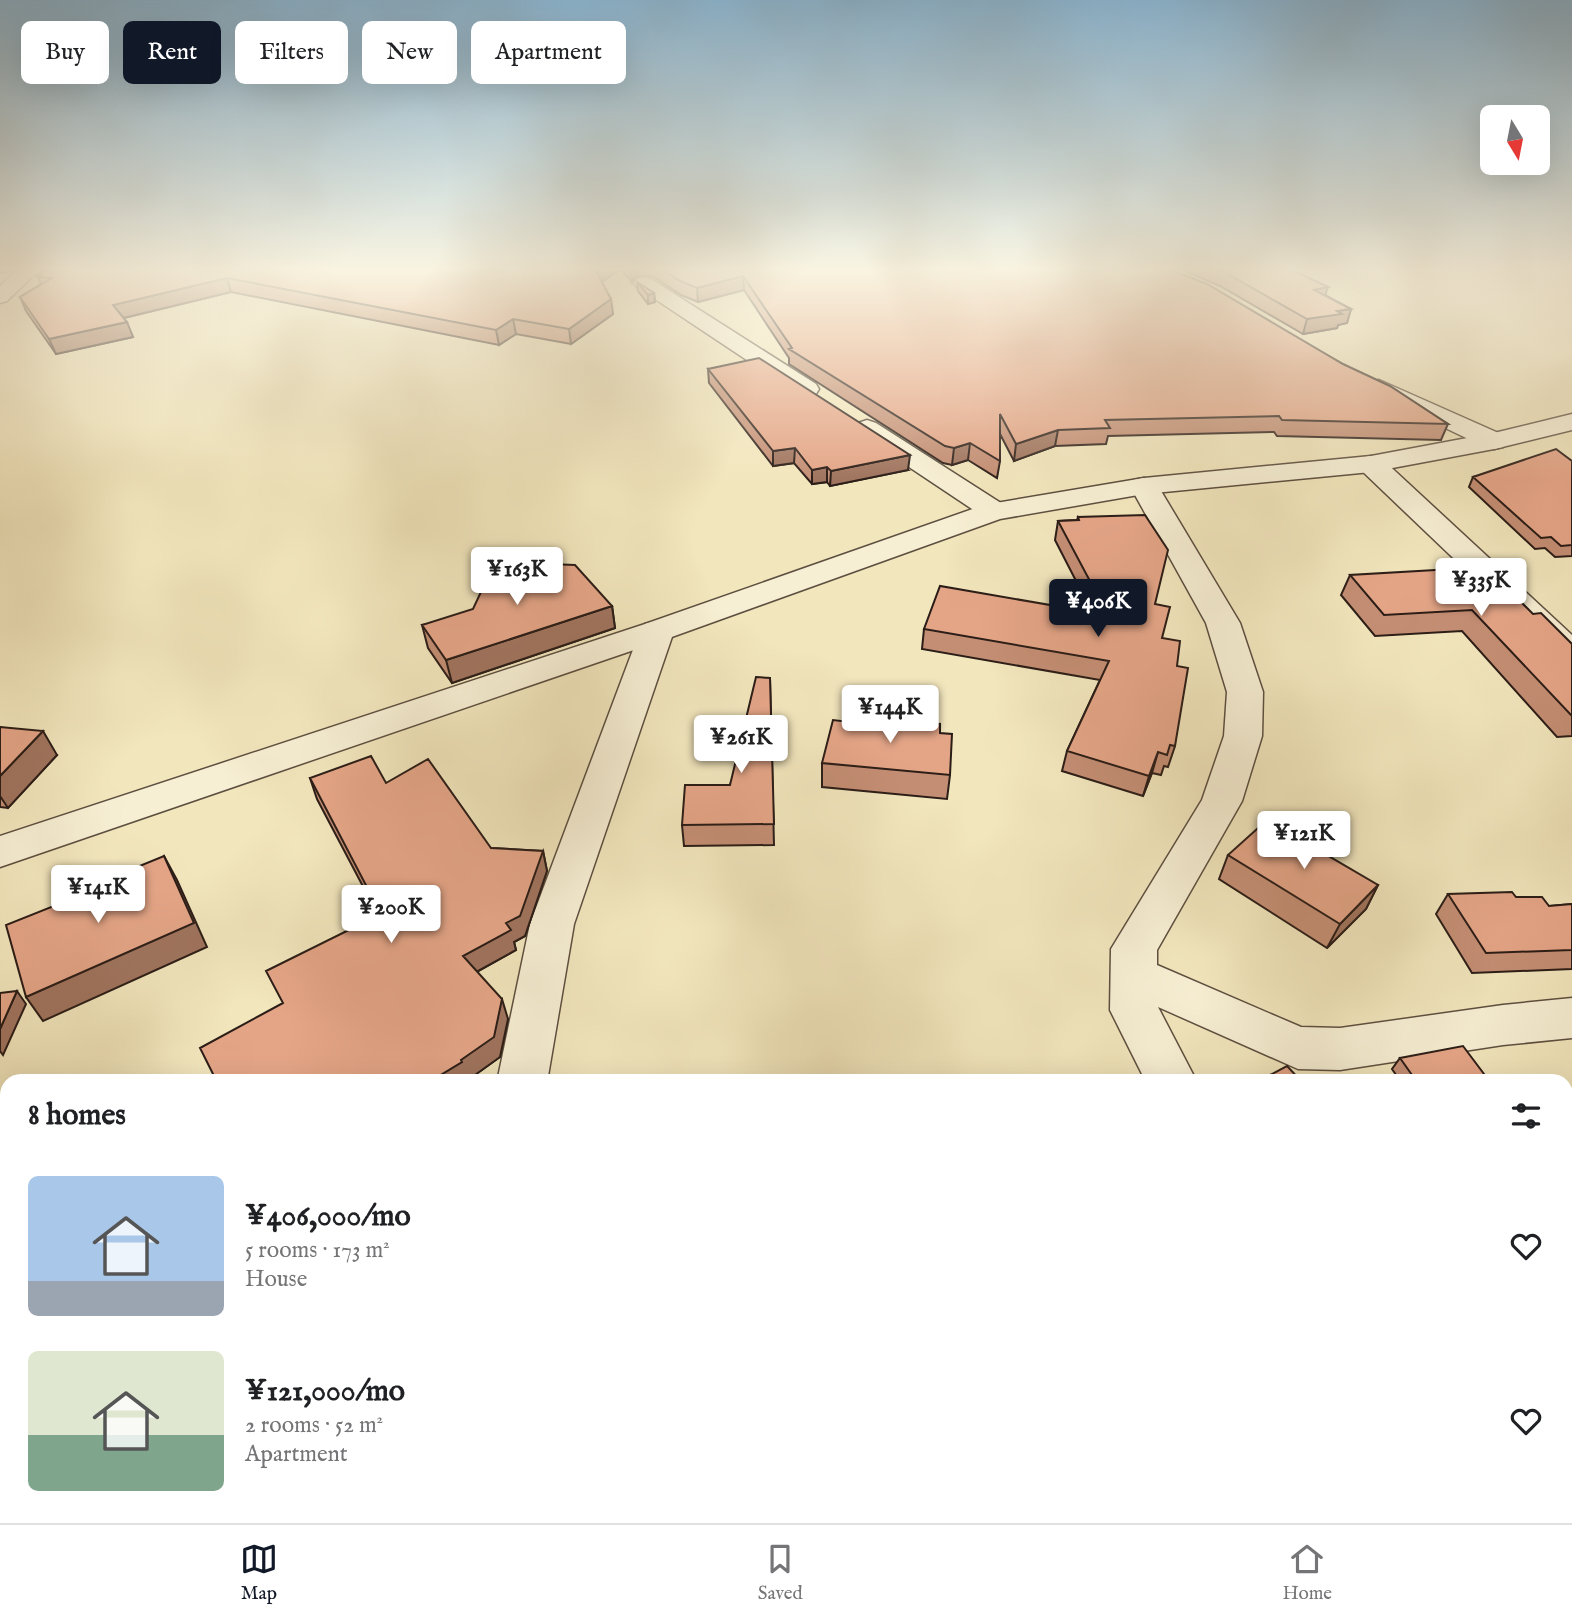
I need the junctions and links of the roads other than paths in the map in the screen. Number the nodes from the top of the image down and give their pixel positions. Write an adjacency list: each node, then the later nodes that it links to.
1 (730, 339): 7 (street)
2 (1359, 378): 4 (street)
3 (1572, 422): 4 (street)
4 (1494, 441): 5 (street)
5 (1371, 464): 6 (street); 9 (street)
6 (1144, 486): 7 (street); 11 (street)
7 (994, 511): 8 (street)
8 (657, 631): 10 (street); 13 (street)
9 (1572, 653)
10 (0, 852)
11 (1134, 975): 12 (street); 14 (street)
12 (1572, 1018)
13 (524, 1074)
14 (1168, 1074)

